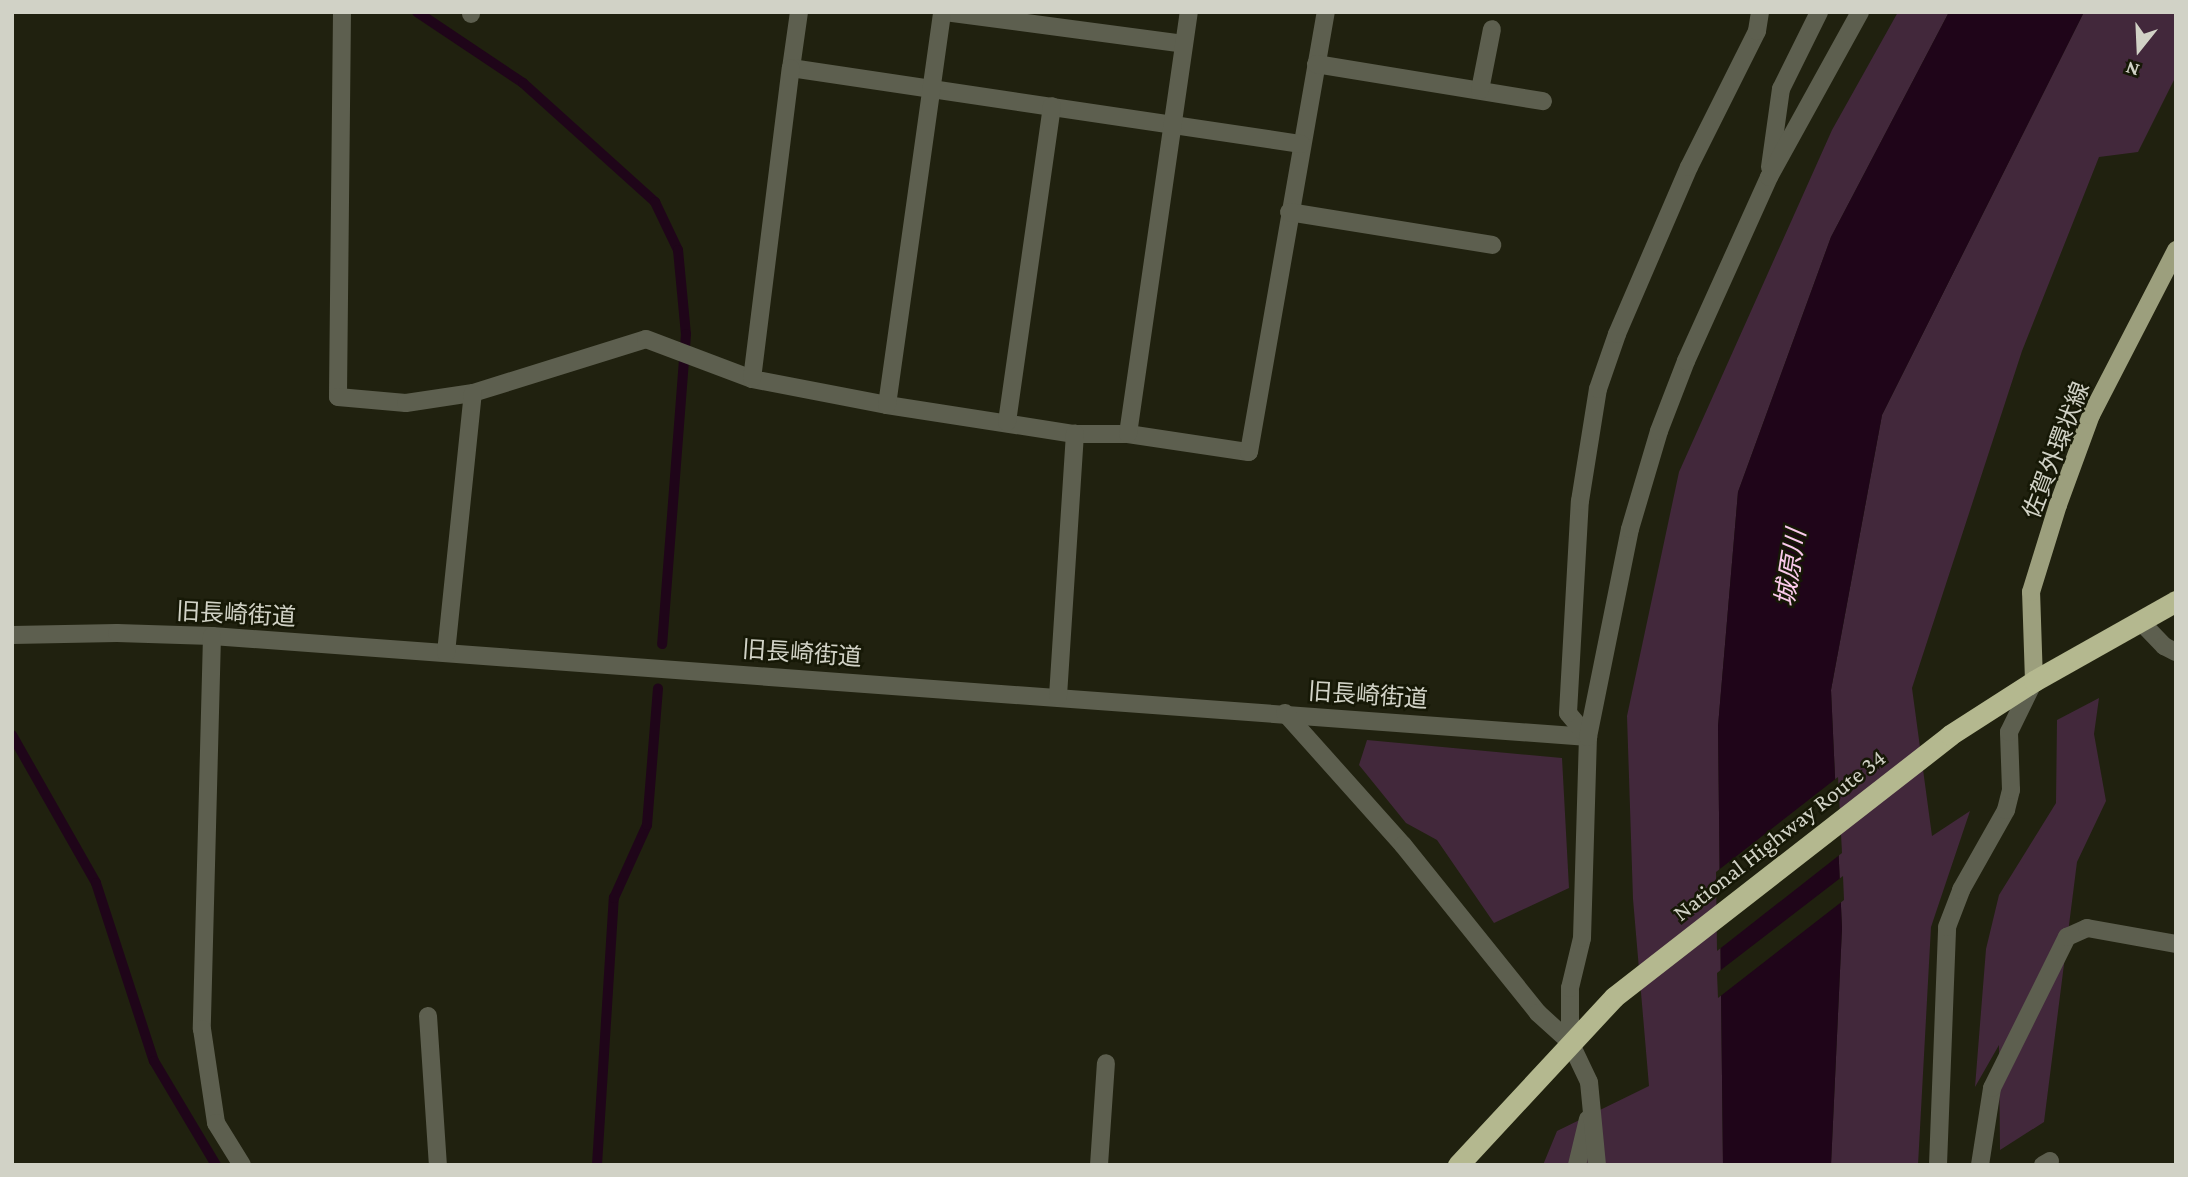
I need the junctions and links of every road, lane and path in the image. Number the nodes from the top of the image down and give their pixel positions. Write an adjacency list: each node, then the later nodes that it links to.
1 (342, 12): 24 (street)
2 (799, 12): 12 (street)
3 (944, 12): 10 (street); 13 (street)
4 (1189, 12): 10 (street)
5 (1325, 12): 11 (street)
6 (1760, 12): 38 (street)
7 (1819, 12): 19 (street)
8 (1860, 12): 19 (street)
9 (1492, 29): 14 (street)
10 (1184, 44): 17 (street)
11 (1316, 64): 14 (street); 18 (street)
12 (791, 68): 13 (street); 23 (street)
13 (932, 89): 16 (street); 25 (street)
14 (1480, 90): 15 (street)
15 (1543, 101)
16 (1052, 106): 17 (street); 26 (street)
17 (1174, 125): 18 (street); 28 (street)
18 (1301, 144): 20 (street)
19 (1769, 177): 38 (street)
20 (1289, 212): 21 (street); 28 (street)
21 (1492, 245)
22 (2176, 250): 35 (main road, 佐賀外環状線)
23 (752, 379): 24 (street); 25 (street)
24 (473, 393): 34 (street)
25 (887, 405): 26 (street)
26 (1007, 422): 27 (street)
27 (1075, 434): 28 (street); 36 (street)
28 (1128, 434)
29 (2176, 601): 30 (highway, National Highway Route 34)
30 (2140, 621): 33 (street); 35 (highway, National Highway Route 34)
31 (12, 635): 32 (street, 旧長崎街道)
32 (212, 636): 34 (street, 旧長崎街道); 44 (street)
33 (2176, 652)
34 (446, 653): 36 (street, 旧長崎街道)
35 (2034, 681): 41 (highway, National Highway Route 34); 50 (street)
36 (1058, 696): 37 (street, 旧長崎街道)
37 (1285, 713): 38 (street, 旧長崎街道); 41 (street)
38 (1588, 737): 41 (street)
39 (2176, 944): 51 (street)
40 (428, 1016): 45 (street)
41 (1570, 1042): 43 (street); 47 (highway, National Highway Route 34)
42 (1106, 1063): 46 (street)
43 (1593, 1102): 48 (street); 49 (street)
44 (242, 1165)
45 (438, 1165)
46 (1098, 1165)
47 (1458, 1165)
48 (1577, 1165)
49 (1597, 1165)
50 (1938, 1165)
51 (1980, 1165)

